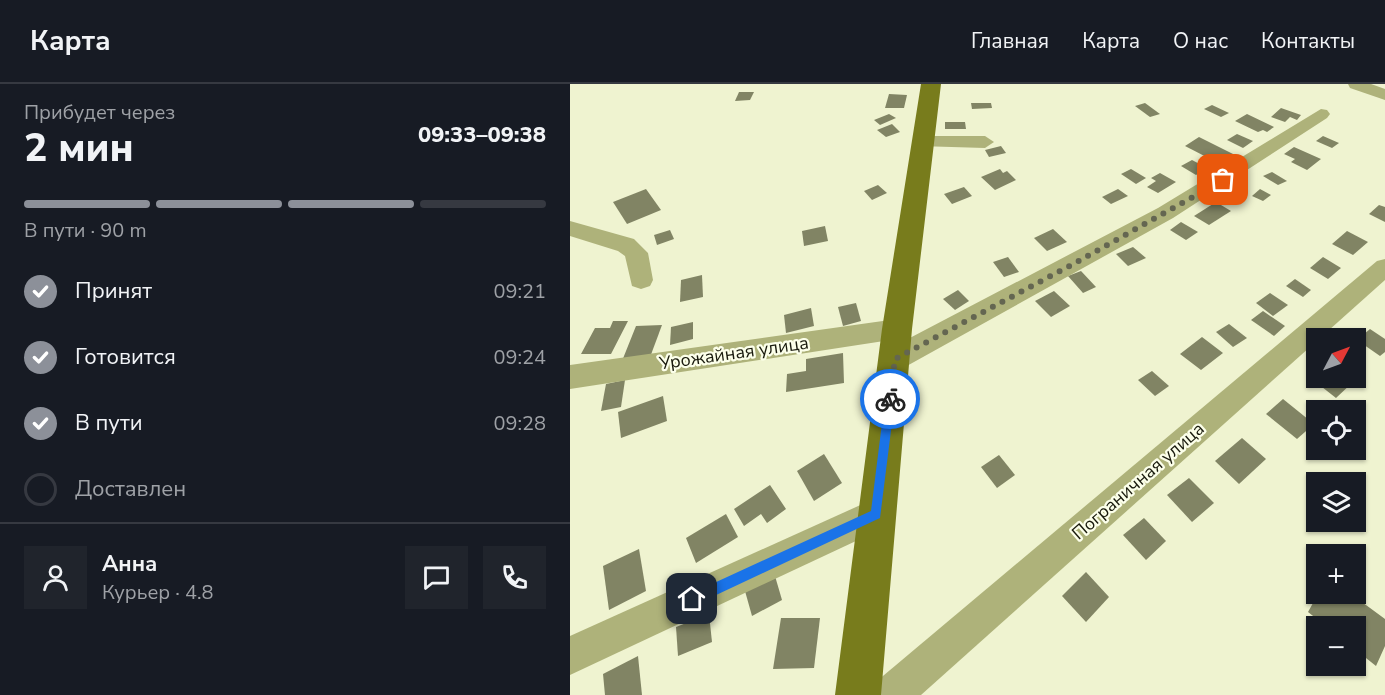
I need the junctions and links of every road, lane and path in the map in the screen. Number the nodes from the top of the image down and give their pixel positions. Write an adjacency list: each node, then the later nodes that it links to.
1 (931, 84): 5 (main road)
2 (1356, 84): 3 (lane)
3 (1385, 95)
4 (1321, 114): 10 (lane, Урожайная улица)
5 (925, 142): 6 (lane); 10 (main road)
6 (985, 142)
7 (570, 228): 9 (lane)
8 (1385, 267): 15 (lane, Пограничная улица)
9 (641, 280)
10 (896, 344): 11 (lane, Урожайная улица); 12 (main road)
11 (570, 377)
12 (876, 514): 13 (lane); 14 (main road)
13 (570, 656)
14 (858, 695)
15 (891, 695)

